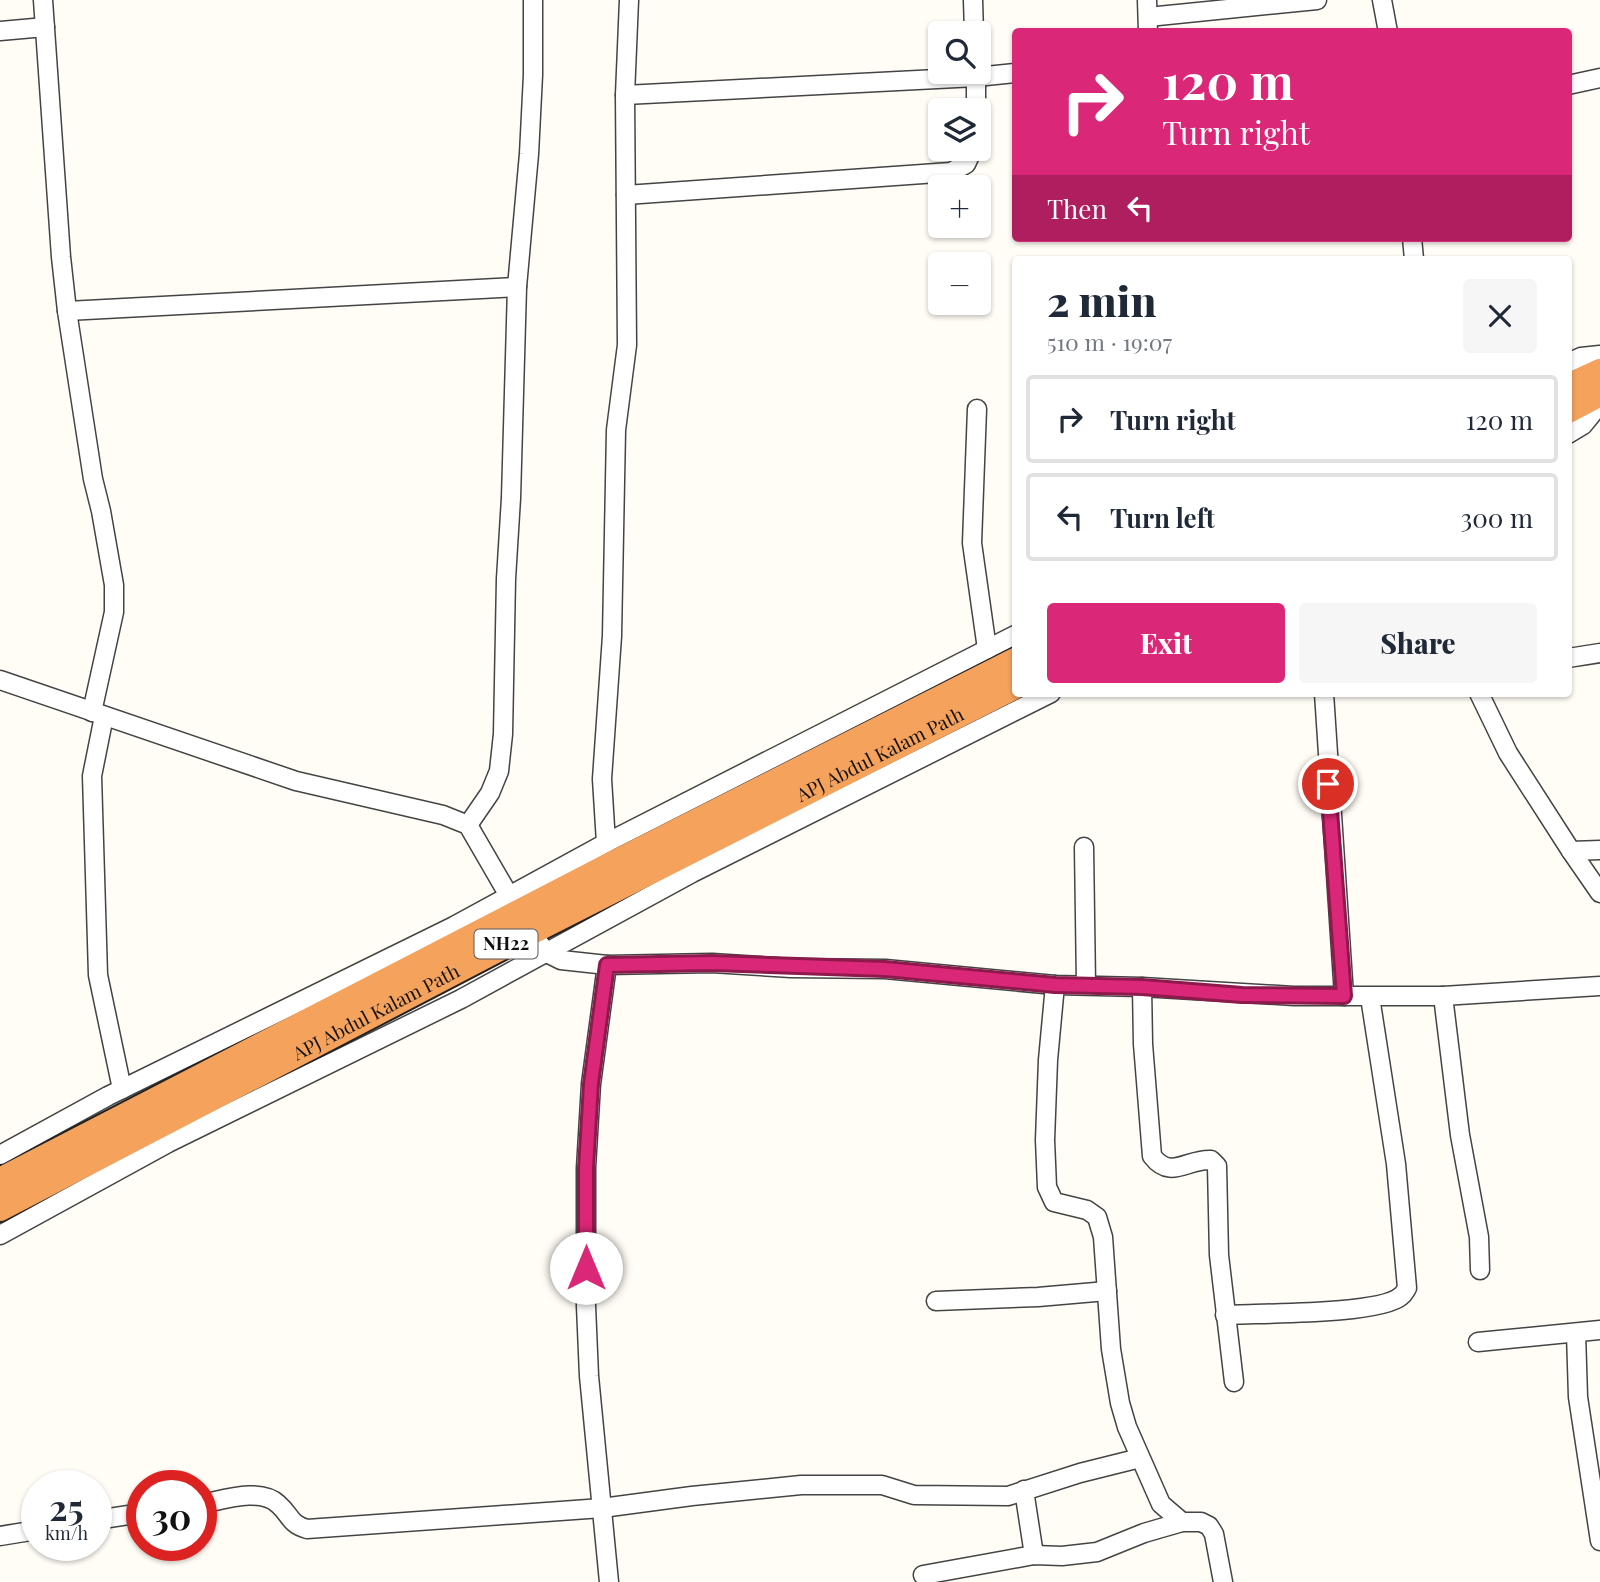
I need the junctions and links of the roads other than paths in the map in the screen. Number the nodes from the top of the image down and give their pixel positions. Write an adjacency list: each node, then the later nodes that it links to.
1 (43, 0): 9 (street)
2 (533, 0): 20 (street)
3 (629, 0): 17 (street)
4 (973, 0): 8 (street)
5 (1317, 0): 7 (street)
6 (1382, 0): 10 (street)
7 (1148, 16)
8 (974, 21)
9 (45, 27): 11 (street); 21 (street)
10 (1387, 28)
11 (0, 31)
12 (1012, 73): 13 (street)
13 (991, 74)
14 (928, 78): 17 (street)
15 (1600, 78): 16 (street)
16 (1572, 84)
17 (625, 95): 19 (street)
18 (967, 161): 19 (street)
19 (626, 195): 43 (street)
20 (517, 287): 21 (street); 42 (street)
21 (67, 311): 41 (street)
22 (1600, 355): 23 (street)
23 (1572, 361)
24 (1600, 372): 25 (highway)
25 (1572, 385)
26 (1600, 393): 28 (highway)
27 (1600, 404): 30 (street)
28 (1572, 408)
29 (977, 409): 32 (street)
30 (1572, 432)
31 (1012, 636): 32 (street, NH22)
32 (987, 649): 43 (street, NH22)
33 (1600, 653): 34 (street)
34 (1572, 657)
35 (1012, 663): 48 (highway, APJ Abdul Kalam Path / NH22)
36 (0, 680): 41 (street)
37 (1012, 687): 48 (highway, APJ Abdul Kalam Path / NH22)
38 (1043, 697): 49 (street, NH22)
39 (1324, 697): 55 (street)
40 (1481, 697): 46 (street)
41 (98, 714): 42 (street); 58 (street)
42 (468, 825): 48 (street)
43 (606, 843): 48 (street, NH22)
44 (1084, 847): 52 (street)
45 (1600, 850): 46 (street)
46 (1571, 851): 47 (street)
47 (1600, 893)
48 (520, 913): 49 (street); 58 (street, NH22); 60 (highway, APJ Abdul Kalam Path / NH22); 61 (highway, APJ Abdul Kalam Path / NH22)
49 (547, 953): 50 (street); 62 (street, NH22)
50 (607, 965): 51 (street); 74 (street)
51 (1055, 985): 52 (street); 64 (street)
52 (1086, 985): 54 (street)
53 (1600, 986): 56 (street)
54 (1142, 987): 55 (street); 66 (street)
55 (1344, 996): 57 (street)
56 (1443, 996): 57 (street); 63 (street)
57 (1370, 997): 66 (street)
58 (122, 1089): 59 (street, NH22)
59 (0, 1155)
60 (0, 1181)
61 (0, 1208)
62 (0, 1235)
63 (1480, 1270)
64 (1107, 1291): 65 (street); 71 (street)
65 (936, 1301)
66 (1225, 1315): 70 (street)
67 (1600, 1330): 68 (street)
68 (1576, 1333): 69 (street); 78 (street)
69 (1478, 1342)
70 (1234, 1382)
71 (1140, 1458): 72 (street); 75 (street)
72 (1024, 1490): 74 (street); 79 (street)
73 (217, 1502): 74 (street)
74 (602, 1508): 81 (street)
75 (1182, 1522): 79 (street); 82 (street)
76 (21, 1533): 77 (street)
77 (0, 1536)
78 (1600, 1541)
79 (1034, 1555): 80 (street)
80 (923, 1575)
81 (609, 1582)
82 (1223, 1582)

